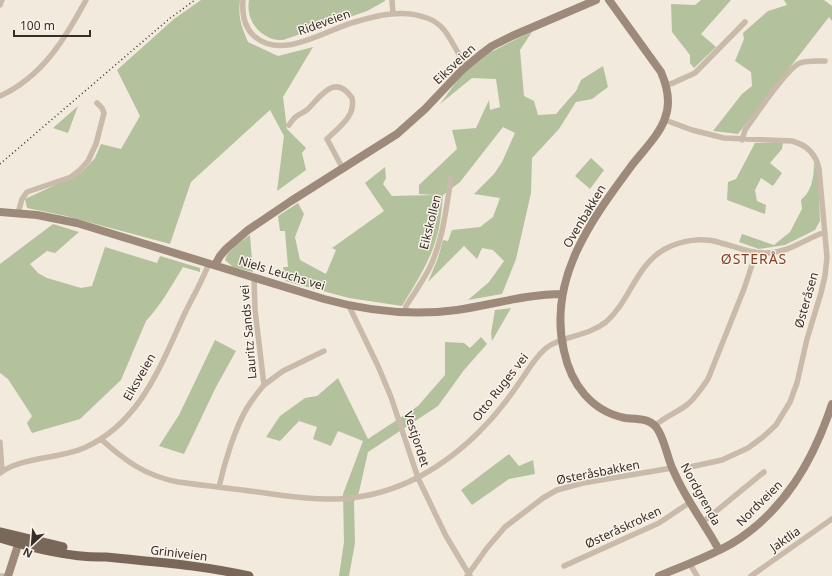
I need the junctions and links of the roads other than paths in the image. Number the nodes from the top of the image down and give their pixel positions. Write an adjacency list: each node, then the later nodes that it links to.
1 (2, 0): 7 (street)
2 (86, 0): 13 (street)
3 (243, 0): 8 (street, Rideveien)
4 (392, 0): 8 (street)
5 (596, 0): 11 (street, Eiksveien)
6 (609, 0): 12 (street, Ovenbakken)
7 (0, 4)
8 (393, 14): 11 (street, Rideveien)
9 (745, 22): 12 (street)
10 (825, 61): 17 (street)
11 (467, 65): 18 (street, Eiksveien)
12 (666, 85): 15 (street, Ovenbakken)
13 (0, 96)
14 (97, 103): 21 (street)
15 (665, 120): 17 (street, Østeråsen); 26 (street, Ovenbakken)
16 (289, 125): 18 (street)
17 (742, 140): 22 (street, Østeråsen)
18 (343, 169): 24 (street, Eiksveien)
19 (451, 178): 28 (street, Eikskollen)
20 (0, 212): 21 (street, Niels Leuchs vei)
21 (18, 212): 24 (street, Niels Leuchs vei)
22 (825, 232): 23 (street, Otto Ruges vei); 36 (street, Østeråsen)
23 (756, 253): 29 (street, Otto Ruges vei); 33 (street)
24 (212, 264): 25 (street, Niels Leuchs vei); 34 (street, Eiksveien)
25 (254, 277): 27 (street, Niels Leuchs vei); 31 (street, Lauritz Sands vei)
26 (562, 294): 28 (street, Niels Leuchs vei); 29 (street, Ovenbakken)
27 (349, 306): 28 (street, Niels Leuchs vei); 40 (street, Vestjordet)
28 (405, 312)
29 (562, 340): 33 (street, Ovenbakken); 40 (street, Otto Ruges vei)
30 (324, 351): 31 (street, Lauritz Sands vei)
31 (264, 385): 41 (street, Lauritz Sands vei)
32 (832, 404): 48 (street, Nordveien)
33 (655, 426): 37 (street, Nordgrenda)
34 (102, 439): 39 (street, Eiksveien); 41 (street, Otto Ruges vei)
35 (0, 442): 39 (street)
36 (690, 467)
37 (672, 468): 42 (street, Nordgrenda); 51 (street, Østeråsbakken)
38 (764, 472): 44 (street)
39 (1, 473)
40 (418, 478): 41 (street, Otto Ruges vei); 51 (street, Vestjordet)
41 (219, 487)
42 (689, 502): 44 (street, Nordgrenda); 50 (street, Østeråskroken)
43 (832, 519): 58 (street, Jaktlia)
44 (702, 522): 48 (street, Nordgrenda)
45 (0, 532): 47 (main road, Griniveien)
46 (0, 538): 47 (main road, Griniveien)
47 (19, 540): 54 (street); 55 (main road, Griniveien)
48 (719, 550): 49 (street, Nordveien)
49 (690, 564): 56 (street, Nordveien); 57 (street)
50 (564, 566)
51 (469, 575)
52 (0, 576): 53 (street)
53 (4, 576)
54 (8, 576)
55 (249, 576)
56 (659, 576)
57 (697, 576)
58 (750, 576)

